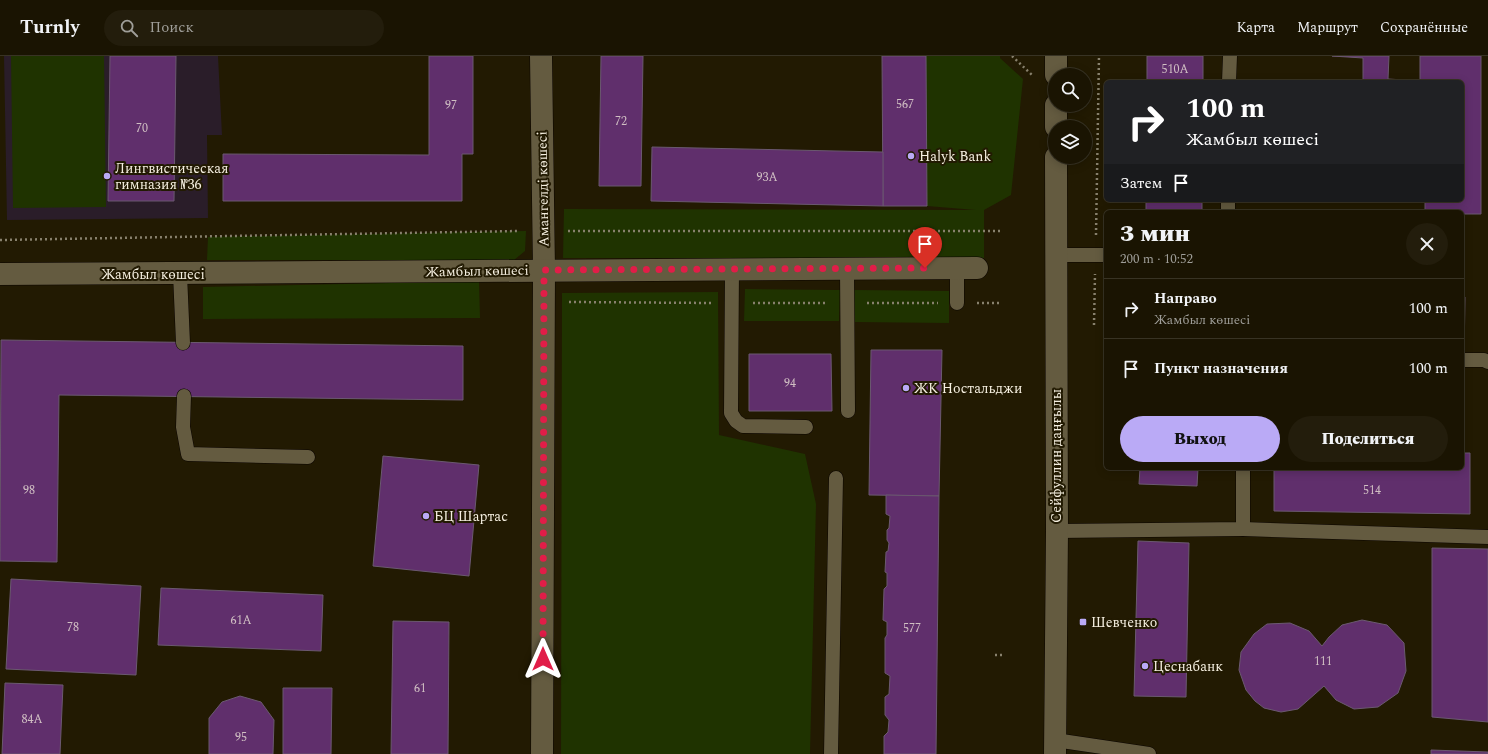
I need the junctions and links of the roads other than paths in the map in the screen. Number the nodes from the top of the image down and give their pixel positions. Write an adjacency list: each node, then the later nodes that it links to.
1 (541, 56): 12 (street, Амангелді көшесі)
2 (1056, 56): 4 (street)
3 (1230, 56): 5 (lane)
4 (1056, 68)
5 (1229, 80)
6 (1056, 164): 7 (street, Сейфуллин даңғылы)
7 (1056, 254): 8 (lane); 26 (street, Сейфуллин даңғылы)
8 (1101, 255)
9 (847, 268): 10 (street, Жамбыл көшесі); 11 (street, Жамбыл көшесі); 20 (lane)
10 (967, 268): 15 (lane)
11 (732, 269): 12 (street, Жамбыл көшесі); 21 (lane)
12 (544, 270): 14 (street, Жамбыл көшесі); 30 (street, Амангелді көшесі)
13 (0, 274): 14 (street, Жамбыл көшесі)
14 (180, 274): 16 (lane)
15 (957, 303)
16 (183, 343)
17 (1464, 360): 18 (lane)
18 (1488, 362)
19 (184, 396): 22 (lane)
20 (848, 411)
21 (806, 427)
22 (308, 457)
23 (1243, 470): 25 (lane)
24 (836, 478): 31 (lane)
25 (1243, 529): 26 (lane); 27 (lane)
26 (1056, 531): 28 (street, Сейфуллин даңғылы)
27 (1488, 537)
28 (1055, 747): 29 (lane)
29 (1129, 752): 32 (lane)
30 (542, 754)
31 (831, 754)
32 (1149, 754)

